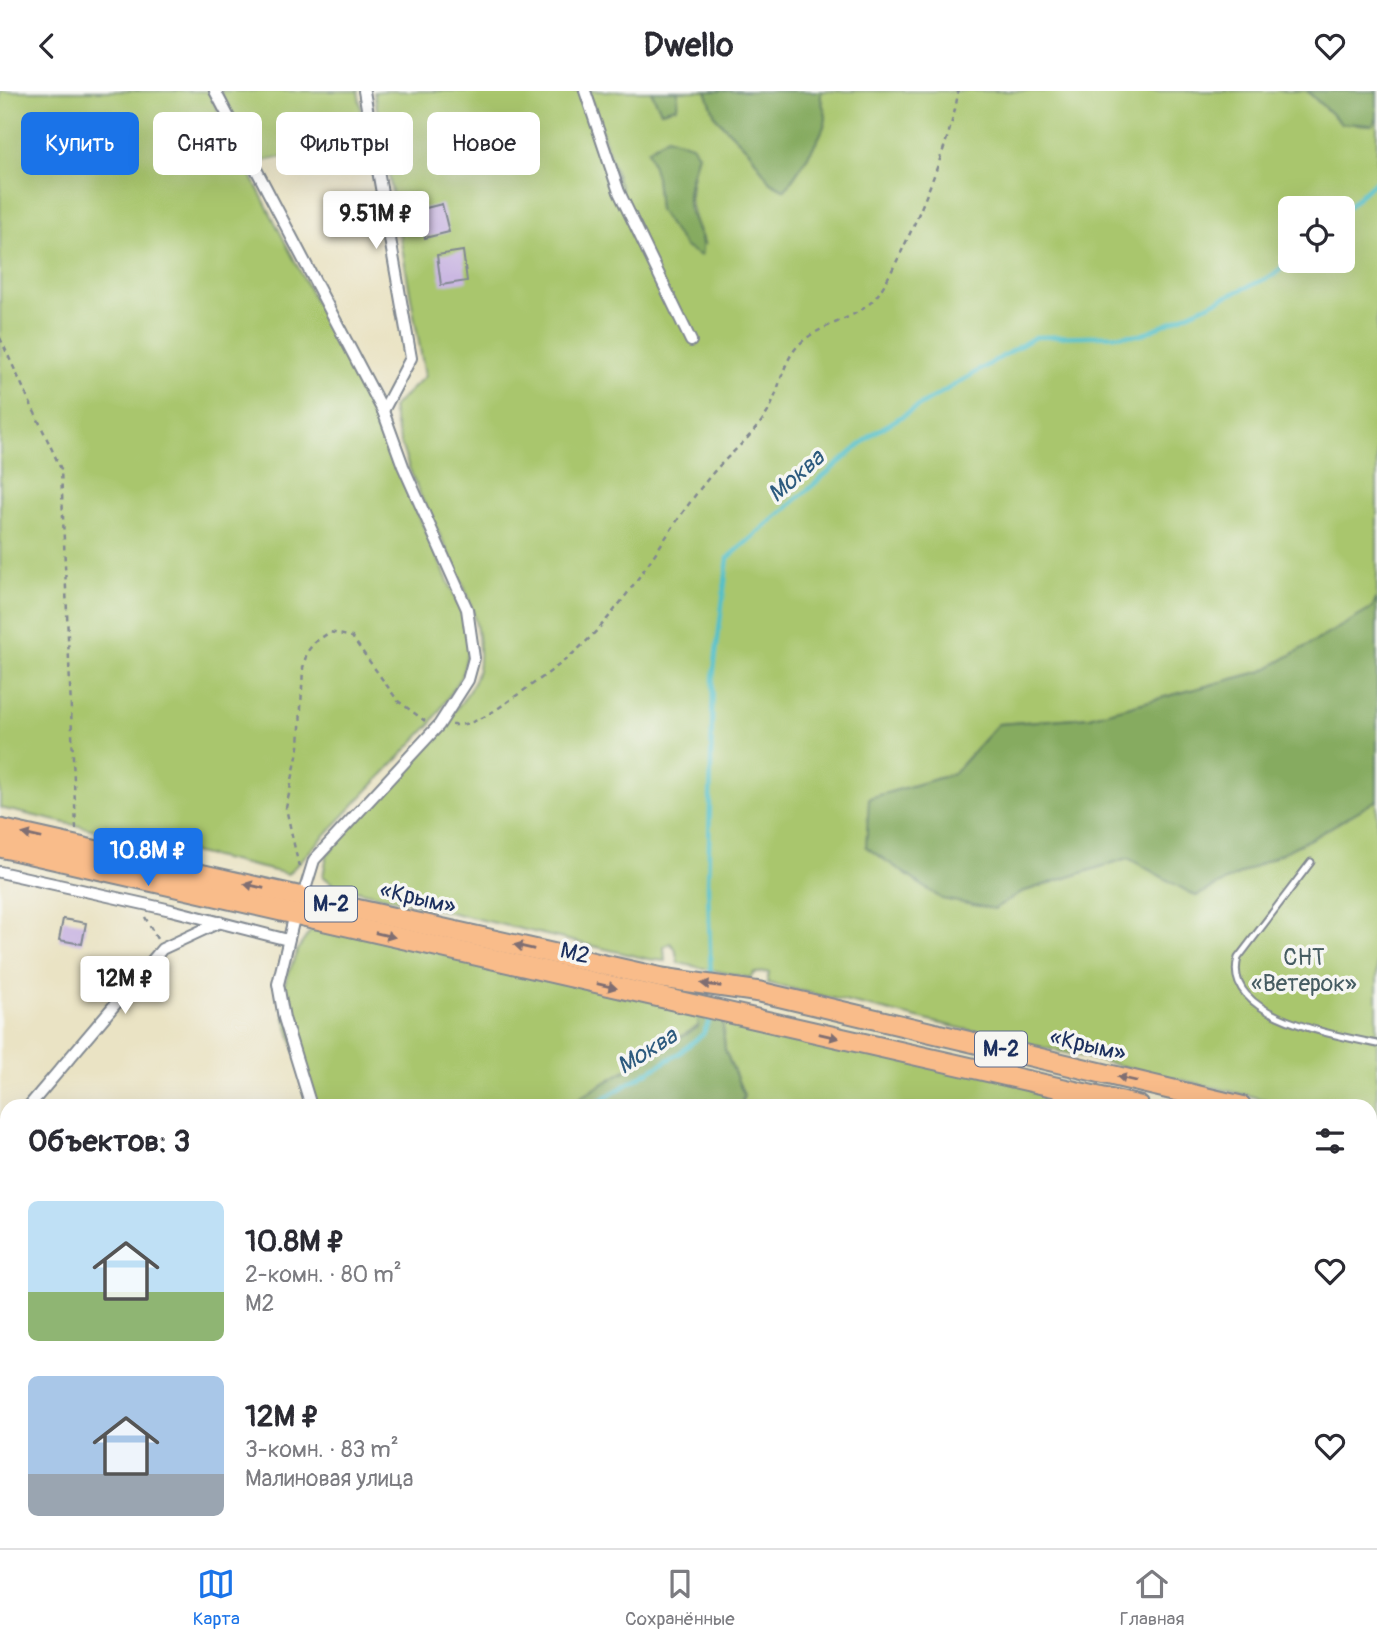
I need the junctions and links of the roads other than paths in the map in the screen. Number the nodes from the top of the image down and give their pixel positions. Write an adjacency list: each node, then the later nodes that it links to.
1 (215, 91): 5 (street)
2 (364, 91): 5 (street)
3 (585, 91): 4 (street)
4 (691, 341)
5 (383, 411): 10 (street)
6 (0, 829): 10 (highway, «Крым» / М-2, one-way to 6)
7 (0, 847): 10 (highway, М2)
8 (1311, 862): 13 (lane)
9 (0, 872): 11 (street)
10 (298, 902): 12 (street); 16 (highway, М2, one-way to 16); 17 (highway, «Крым» / М-2, one-way to 10)
11 (220, 922): 12 (street); 14 (street)
12 (288, 940): 15 (street)
13 (1377, 1044)
14 (35, 1099)
15 (309, 1099)
16 (1110, 1099)
17 (1211, 1099)

